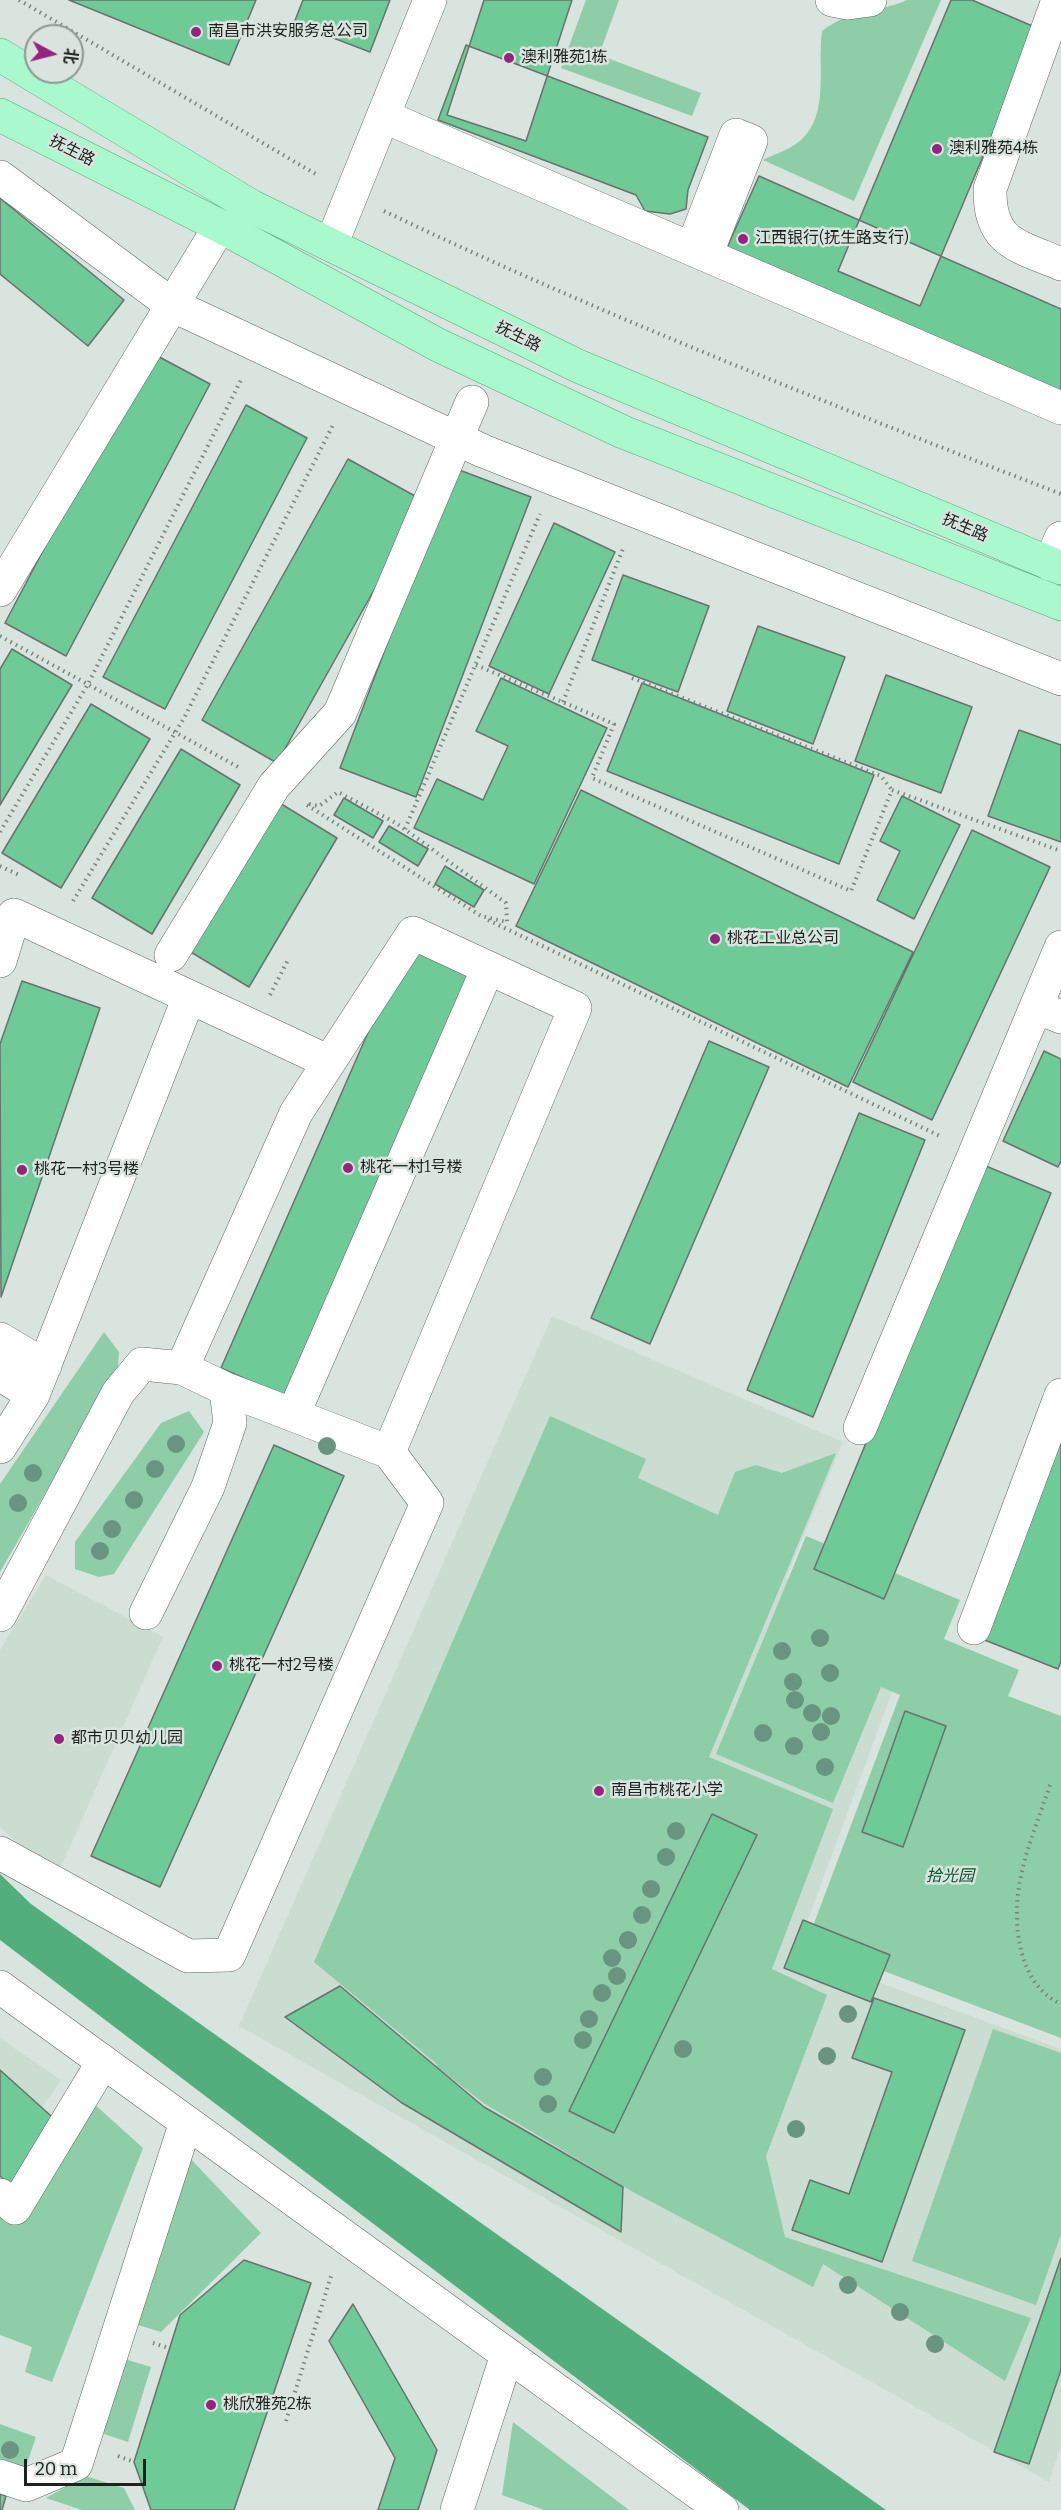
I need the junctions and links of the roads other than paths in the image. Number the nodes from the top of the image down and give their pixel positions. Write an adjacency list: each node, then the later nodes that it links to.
1 (430, 0): 7 (street)
2 (832, 0): 3 (street)
3 (870, 0)
4 (1058, 0): 11 (street)
5 (0, 55): 10 (main road, 抚生路)
6 (0, 115): 9 (main road, 抚生路)
7 (383, 116): 10 (street); 14 (street)
8 (0, 177): 12 (street)
9 (220, 226): 12 (street); 18 (main road, 抚生路)
10 (331, 245): 16 (main road, 抚生路)
11 (1061, 264)
12 (172, 305): 15 (street); 17 (street)
13 (472, 402): 15 (street)
14 (1061, 408)
15 (457, 439): 19 (street); 21 (street)
16 (1057, 557)
17 (0, 590)
18 (1061, 604)
19 (1061, 679)
20 (1061, 947): 25 (street)
21 (171, 955)
22 (0, 961): 24 (street)
23 (488, 968): 26 (street); 33 (street); 36 (street)
24 (189, 997): 26 (street); 30 (street)
25 (1048, 1012): 34 (street)
26 (330, 1062): 28 (street)
27 (0, 1339): 30 (street)
28 (182, 1368): 31 (street); 38 (street)
29 (0, 1374): 30 (street)
30 (39, 1381): 35 (street)
31 (226, 1389): 33 (street); 37 (street)
32 (1061, 1395): 39 (street)
33 (293, 1415): 36 (street)
34 (860, 1428)
35 (0, 1447)
36 (389, 1452): 40 (street)
37 (146, 1613)
38 (0, 1615)
39 (974, 1628)
40 (0, 1853)
41 (0, 1987): 42 (street)
42 (103, 2062): 43 (street); 44 (street)
43 (186, 2122): 45 (street); 46 (street)
44 (0, 2195)
45 (507, 2355): 47 (street); 48 (street)
46 (0, 2476)
47 (457, 2510)
48 (722, 2510)

